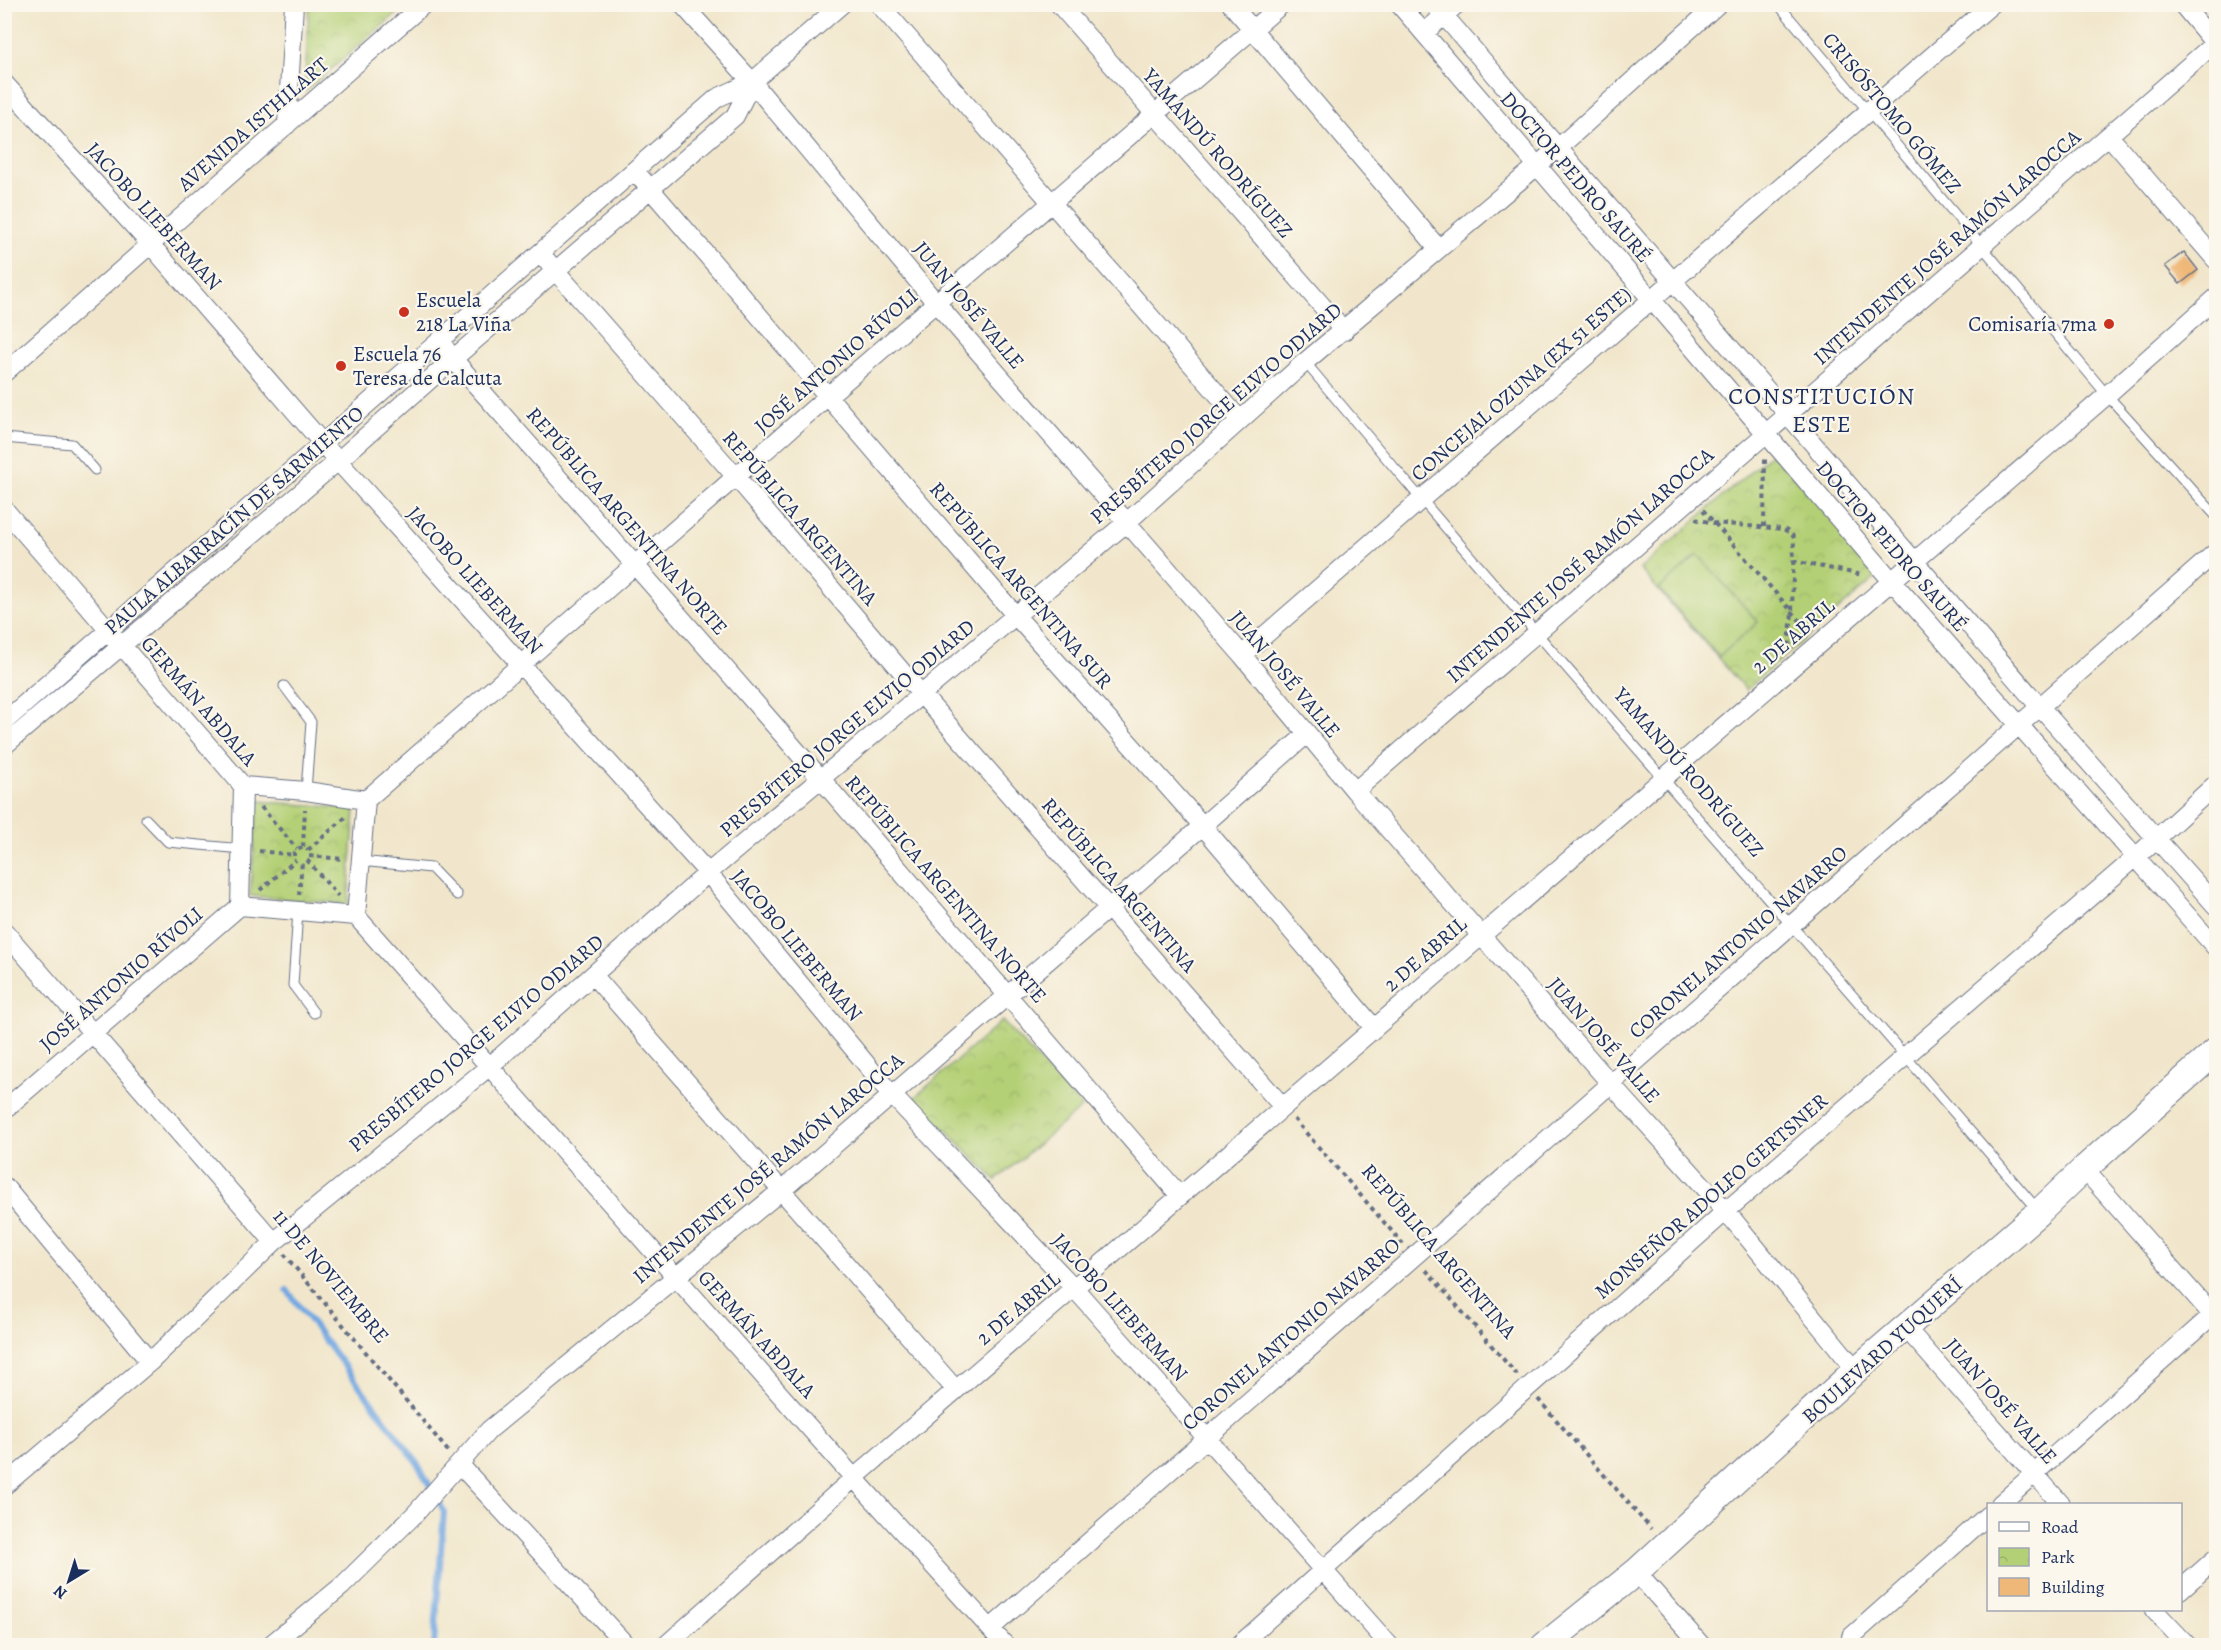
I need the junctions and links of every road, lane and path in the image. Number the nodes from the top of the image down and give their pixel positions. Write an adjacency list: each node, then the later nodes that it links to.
1 (294, 4): 22 (street)
2 (424, 4): 22 (street, AVENIDA ISTHILART)
3 (682, 4): 18 (street, JUAN JOSÉ VALLE)
4 (842, 4): 18 (street, PAULA ALBARRACÍN DE SARMIENTO)
5 (879, 4): 28 (street)
6 (1059, 4): 21 (street, YAMANDÚ RODRÍGUEZ)
7 (1231, 4): 15 (street)
8 (1282, 4): 15 (street, JOSÉ ANTONIO RÍVOLI)
9 (1399, 4): 16 (street, DOCTOR PEDRO SAURÉ)
10 (1718, 4): 24 (street, PRESBÍTERO JORGE ELVIO ODIARD)
11 (1778, 4): 20 (lane, CRISÓSTOMO GÓMEZ)
12 (1992, 4): 20 (street, CONCEJAL OZUNA (EX 51 ESTE))
13 (2182, 4): 17 (street)
14 (1445, 8): 16 (street); 24 (street, DOCTOR PEDRO SAURÉ)
15 (1252, 30): 21 (street, JOSÉ ANTONIO RÍVOLI); 31 (street)
16 (1424, 33): 25 (street, DOCTOR PEDRO SAURÉ)
17 (2216, 44): 23 (street, INTENDENTE JOSÉ RAMÓN LAROCCA)
18 (752, 82): 26 (street, PAULA ALBARRACÍN DE SARMIENTO); 27 (street, PAULA ALBARRACÍN DE SARMIENTO); 38 (street, JUAN JOSÉ VALLE)
19 (4, 83): 29 (street, JACOBO LIEBERMAN)
20 (1868, 112): 30 (lane, CRISÓSTOMO GÓMEZ); 35 (street, CONCEJAL OZUNA (EX 51 ESTE))
21 (1155, 115): 28 (street, JOSÉ ANTONIO RÍVOLI); 39 (street, YAMANDÚ RODRÍGUEZ)
22 (287, 125): 29 (street, AVENIDA ISTHILART)
23 (2109, 136): 30 (street, INTENDENTE JOSÉ RAMÓN LAROCCA); 33 (street)
24 (1557, 149): 25 (street, PRESBÍTERO JORGE ELVIO ODIARD); 35 (street, DOCTOR PEDRO SAURÉ)
25 (1537, 165): 31 (street, PRESBÍTERO JORGE ELVIO ODIARD); 37 (street, DOCTOR PEDRO SAURÉ)
26 (635, 171): 27 (street, REPÚBLICA ARGENTINA SUR); 32 (street, PAULA ALBARRACÍN DE SARMIENTO)
27 (651, 190): 34 (street, PAULA ALBARRACÍN DE SARMIENTO); 45 (street, REPÚBLICA ARGENTINA SUR)
28 (1053, 203): 38 (street, JOSÉ ANTONIO RÍVOLI); 47 (street)
29 (151, 245): 43 (street, AVENIDA ISTHILART); 50 (street, JACOBO LIEBERMAN)
30 (1981, 246): 44 (lane, CRISÓSTOMO GÓMEZ); 46 (street, INTENDENTE JOSÉ RAMÓN LAROCCA)
31 (1438, 248): 39 (street, PRESBÍTERO JORGE ELVIO ODIARD)
32 (540, 253): 34 (street, REPÚBLICA ARGENTINA); 40 (street, PAULA ALBARRACÍN DE SARMIENTO)
33 (2217, 260)
34 (556, 271): 41 (street, PAULA ALBARRACÍN DE SARMIENTO); 53 (street, REPÚBLICA ARGENTINA)
35 (1672, 282): 37 (street, CONCEJAL OZUNA (EX 51 ESTE)); 46 (street, DOCTOR PEDRO SAURÉ)
36 (2217, 298): 44 (street, 2 DE ABRIL)
37 (1652, 300): 48 (street, DOCTOR PEDRO SAURÉ); 55 (street, CONCEJAL OZUNA (EX 51 ESTE))
38 (937, 304): 45 (street, JOSÉ ANTONIO RÍVOLI); 59 (street, JUAN JOSÉ VALLE)
39 (1344, 331): 42 (street, PRESBÍTERO JORGE ELVIO ODIARD)
40 (440, 341): 41 (street, REPÚBLICA ARGENTINA NORTE); 50 (street, PAULA ALBARRACÍN DE SARMIENTO)
41 (453, 359): 51 (street, PAULA ALBARRACÍN DE SARMIENTO); 65 (street, REPÚBLICA ARGENTINA NORTE)
42 (1305, 362): 47 (street, PRESBÍTERO JORGE ELVIO ODIARD); 55 (lane, YAMANDÚ RODRÍGUEZ)
43 (4, 373)
44 (2107, 395): 58 (lane, CRISÓSTOMO GÓMEZ); 64 (street, 2 DE ABRIL)
45 (828, 396): 53 (street, JOSÉ ANTONIO RÍVOLI); 68 (street, REPÚBLICA ARGENTINA SUR)
46 (1787, 415): 48 (street, INTENDENTE JOSÉ RAMÓN LAROCCA); 64 (street, DOCTOR PEDRO SAURÉ)
47 (1240, 420): 59 (street, PRESBÍTERO JORGE ELVIO ODIARD)
48 (1766, 434): 54 (street, INTENDENTE JOSÉ RAMÓN LAROCCA); 61 (path); 66 (street, DOCTOR PEDRO SAURÉ)
49 (4, 438): 52 (lane)
50 (323, 443): 51 (street, JACOBO LIEBERMAN); 69 (street, PAULA ALBARRACÍN DE SARMIENTO)
51 (338, 461): 72 (street, PAULA ALBARRACÍN DE SARMIENTO); 74 (street, JACOBO LIEBERMAN)
52 (95, 470)
53 (736, 478): 65 (street, JOSÉ ANTONIO RÍVOLI); 77 (street, REPÚBLICA ARGENTINA)
54 (1692, 498): 57 (street, INTENDENTE JOSÉ RAMÓN LAROCCA); 60 (path)
55 (1421, 500): 70 (lane, YAMANDÚ RODRÍGUEZ); 73 (street, CONCEJAL OZUNA (EX 51 ESTE))
56 (4, 509): 69 (street, GERMÁN ABDALA)
57 (1674, 513): 60 (path); 70 (street, INTENDENTE JOSÉ RAMÓN LAROCCA)
58 (2217, 516)
59 (1126, 523): 68 (street, PRESBÍTERO JORGE ELVIO ODIARD); 73 (street, JUAN JOSÉ VALLE)
60 (1714, 524): 61 (path); 67 (path)
61 (1764, 528): 63 (path)
62 (2217, 552): 78 (street, CORONEL ANTONIO NAVARRO)
63 (1793, 561): 66 (path); 67 (path)
64 (1914, 561): 66 (street, 2 DE ABRIL); 78 (street, DOCTOR PEDRO SAURÉ)
65 (637, 565): 74 (street, JOSÉ ANTONIO RÍVOLI); 83 (street, REPÚBLICA ARGENTINA NORTE)
66 (1892, 580): 71 (street, 2 DE ABRIL); 80 (street, DOCTOR PEDRO SAURÉ)
67 (1792, 612): 71 (path); 75 (path)
68 (1016, 616): 77 (street, PRESBÍTERO JORGE ELVIO ODIARD); 91 (street, REPÚBLICA ARGENTINA SUR)
69 (109, 630): 72 (street, GERMÁN ABDALA); 79 (street, PAULA ALBARRACÍN DE SARMIENTO)
70 (1537, 633): 84 (lane, YAMANDÚ RODRÍGUEZ); 88 (street, INTENDENTE JOSÉ RAMÓN LAROCCA)
71 (1820, 643): 75 (street, 2 DE ABRIL)
72 (122, 645): 82 (street, PAULA ALBARRACÍN DE SARMIENTO); 86 (street, GERMÁN ABDALA)
73 (1242, 656): 81 (street, JUAN JOSÉ VALLE)
74 (521, 665): 89 (street, JOSÉ ANTONIO RÍVOLI); 103 (street, JACOBO LIEBERMAN)
75 (1787, 671): 84 (street, 2 DE ABRIL)
76 (284, 686): 87 (lane)
77 (922, 695): 83 (street, PRESBÍTERO JORGE ELVIO ODIARD); 107 (street, REPÚBLICA ARGENTINA)
78 (2040, 707): 80 (street, CORONEL ANTONIO NAVARRO); 92 (street, DOCTOR PEDRO SAURÉ)
79 (4, 722)
80 (2019, 725): 99 (street, DOCTOR PEDRO SAURÉ); 110 (street, CORONEL ANTONIO NAVARRO)
81 (1307, 734): 88 (street, JUAN JOSÉ VALLE); 91 (street, INTENDENTE JOSÉ RAMÓN LAROCCA)
82 (4, 746)
83 (821, 777): 103 (street, PRESBÍTERO JORGE ELVIO ODIARD); 115 (street, REPÚBLICA ARGENTINA NORTE)
84 (1664, 778): 110 (lane, YAMANDÚ RODRÍGUEZ); 112 (street, 2 DE ABRIL)
85 (2217, 784): 92 (street, MONSEÑOR ADOLFO GERTSNER)
86 (243, 786): 87 (street); 94 (street); 95 (path)
87 (306, 791): 89 (street); 93 (path)
88 (1355, 791): 112 (street, JUAN JOSÉ VALLE)
89 (366, 800): 96 (path); 101 (street)
90 (146, 819): 94 (lane)
91 (1202, 825): 107 (street, INTENDENTE JOSÉ RAMÓN LAROCCA); 117 (street, REPÚBLICA ARGENTINA SUR)
92 (2156, 838): 99 (street, MONSEÑOR ADOLFO GERTSNER); 106 (street, DOCTOR PEDRO SAURÉ)
93 (303, 847): 95 (path); 96 (path)
94 (242, 849): 97 (path); 105 (street)
95 (297, 849): 97 (path)
96 (308, 850): 98 (path)
97 (294, 855): 100 (path)
98 (308, 858): 101 (path); 102 (path); 109 (path)
99 (2135, 858): 113 (street, DOCTOR PEDRO SAURÉ); 120 (street, MONSEÑOR ADOLFO GERTSNER)
100 (296, 860): 102 (path); 105 (path)
101 (360, 861): 104 (lane); 109 (street)
102 (302, 862): 108 (path)
103 (708, 873): 114 (street, PRESBÍTERO JORGE ELVIO ODIARD); 123 (street, JACOBO LIEBERMAN)
104 (457, 895)
105 (240, 906): 108 (street); 118 (street, JOSÉ ANTONIO RÍVOLI)
106 (2217, 906)
107 (1109, 908): 115 (street, INTENDENTE JOSÉ RAMÓN LAROCCA); 124 (street, REPÚBLICA ARGENTINA)
108 (298, 911): 109 (street); 116 (lane)
109 (356, 916): 121 (street, GERMÁN ABDALA)
110 (1792, 925): 120 (lane, YAMANDÚ RODRÍGUEZ); 122 (street, CORONEL ANTONIO NAVARRO)
111 (4, 931): 118 (street, 11 DE NOVIEMBRE)
112 (1482, 934): 117 (street, 2 DE ABRIL); 122 (street, JUAN JOSÉ VALLE)
113 (2217, 948)
114 (593, 975): 121 (street, PRESBÍTERO JORGE ELVIO ODIARD); 128 (street)
115 (1007, 995): 123 (street, INTENDENTE JOSÉ RAMÓN LAROCCA); 129 (street, REPÚBLICA ARGENTINA NORTE)
116 (314, 1013)
117 (1374, 1028): 124 (street, 2 DE ABRIL)
118 (94, 1032): 125 (street, JOSÉ ANTONIO RÍVOLI); 132 (street, 11 DE NOVIEMBRE)
119 (2217, 1051): 126 (street, BOULEVARD YUQUERÍ)
120 (1905, 1055): 130 (street, MONSEÑOR ADOLFO GERTSNER); 131 (lane, YAMANDÚ RODRÍGUEZ)
121 (490, 1066): 132 (street, PRESBÍTERO JORGE ELVIO ODIARD); 134 (street, GERMÁN ABDALA)
122 (1611, 1084): 130 (street, JUAN JOSÉ VALLE); 133 (street, CORONEL ANTONIO NAVARRO)
123 (891, 1094): 128 (street, INTENDENTE JOSÉ RAMÓN LAROCCA); 135 (street, JACOBO LIEBERMAN)
124 (1283, 1107): 129 (street, 2 DE ABRIL); 133 (path, REPÚBLICA ARGENTINA)
125 (4, 1110)
126 (2084, 1169): 131 (street, BOULEVARD YUQUERÍ); 136 (street)
127 (4, 1186): 138 (street)
128 (782, 1190): 134 (street, INTENDENTE JOSÉ RAMÓN LAROCCA); 141 (street)
129 (1180, 1196): 135 (street, 2 DE ABRIL)
130 (1726, 1211): 139 (street, JUAN JOSÉ VALLE); 140 (street, MONSEÑOR ADOLFO GERTSNER)
131 (2039, 1212): 137 (street, BOULEVARD YUQUERÍ)
132 (274, 1242): 138 (street, PRESBÍTERO JORGE ELVIO ODIARD); 143 (path, 11 DE NOVIEMBRE)
133 (1414, 1257): 140 (path, REPÚBLICA ARGENTINA); 142 (street, CORONEL ANTONIO NAVARRO)
134 (675, 1276): 143 (street, INTENDENTE JOSÉ RAMÓN LAROCCA); 145 (street, GERMÁN ABDALA)
135 (1075, 1289): 141 (street, 2 DE ABRIL); 142 (street, JACOBO LIEBERMAN)
136 (2215, 1315): 144 (street)
137 (1906, 1328): 139 (street, BOULEVARD YUQUERÍ); 144 (street, JUAN JOSÉ VALLE)
138 (150, 1362): 146 (street, PRESBÍTERO JORGE ELVIO ODIARD)
139 (1856, 1370): 150 (street, BOULEVARD YUQUERÍ)
140 (1528, 1387): 150 (path, REPÚBLICA ARGENTINA); 152 (street, MONSEÑOR ADOLFO GERTSNER)
141 (956, 1390): 145 (street, 2 DE ABRIL)
142 (1206, 1438): 152 (street, JACOBO LIEBERMAN); 156 (street, CORONEL ANTONIO NAVARRO)
143 (460, 1465): 158 (street, INTENDENTE JOSÉ RAMÓN LAROCCA); 159 (street)
144 (2035, 1474): 147 (street); 148 (street, JUAN JOSÉ VALLE)
145 (854, 1478): 156 (street, GERMÁN ABDALA); 160 (street, 2 DE ABRIL)
146 (4, 1486)
147 (2001, 1503)
148 (2060, 1503)
149 (1987, 1517): 157 (street)
150 (1665, 1546): 153 (street, BOULEVARD YUQUERÍ)
151 (2217, 1558): 154 (street)
152 (1323, 1571): 162 (street, MONSEÑOR ADOLFO GERTSNER); 163 (street, JACOBO LIEBERMAN)
153 (1636, 1572): 164 (street, BOULEVARD YUQUERÍ); 165 (street)
154 (2182, 1589)
155 (2157, 1611): 166 (street)
156 (991, 1628): 161 (street, GERMÁN ABDALA)
157 (1851, 1637)
158 (269, 1646)
159 (627, 1646)
160 (665, 1646)
161 (1006, 1646)
162 (1238, 1646)
163 (1390, 1646)
164 (1544, 1646)
165 (1702, 1646)
166 (2188, 1646)

